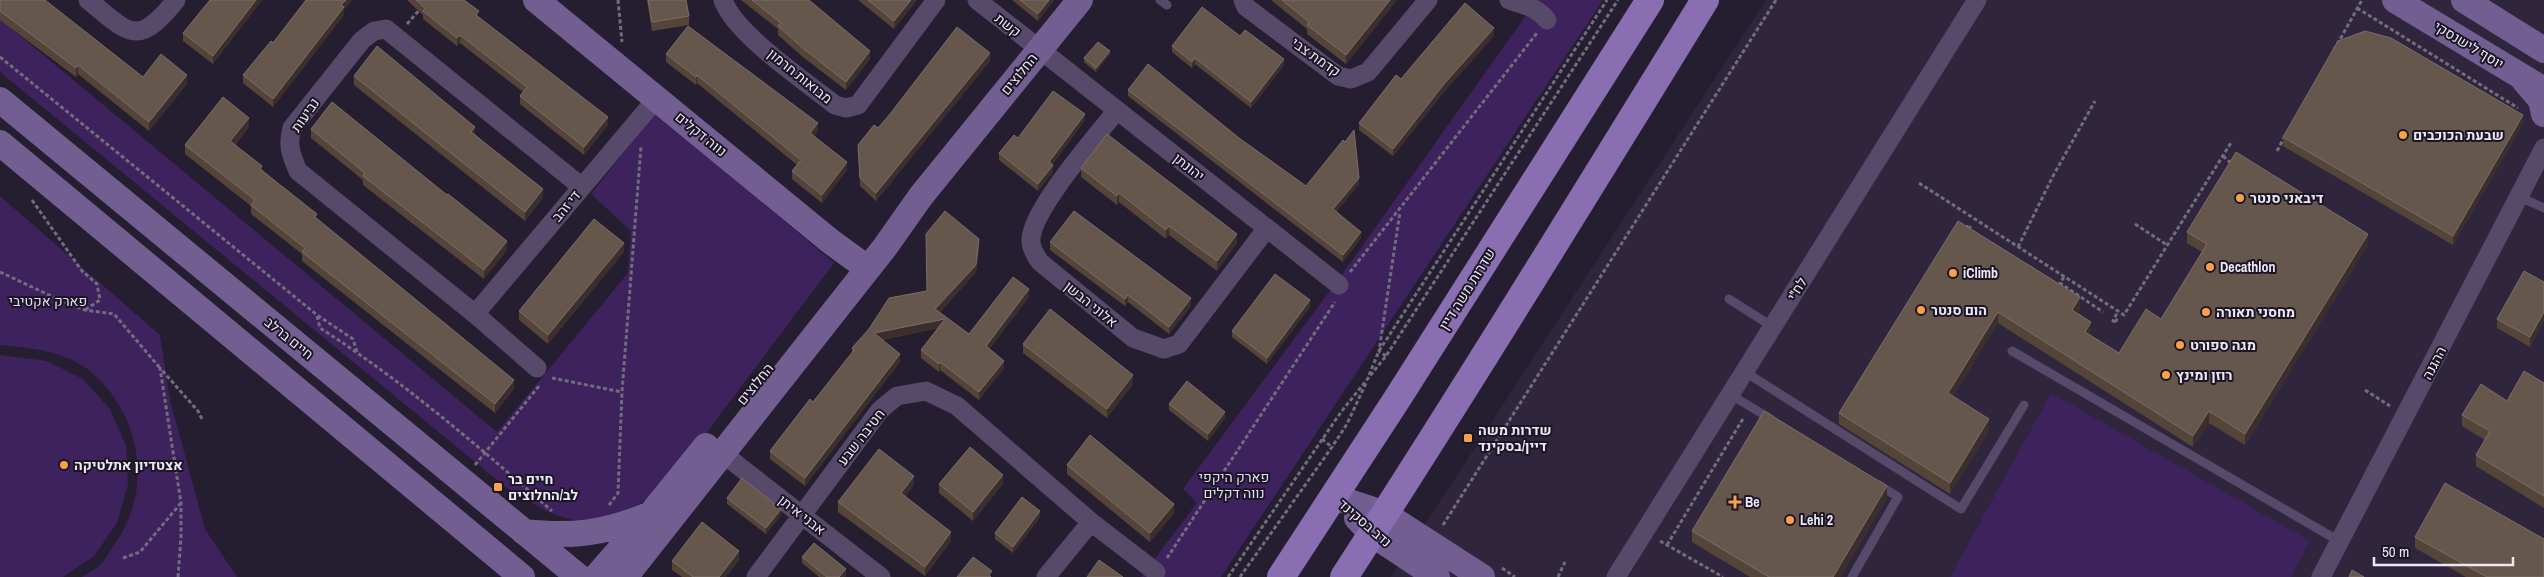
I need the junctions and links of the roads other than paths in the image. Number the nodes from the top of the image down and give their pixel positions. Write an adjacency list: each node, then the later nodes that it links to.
1 (88, 0): 2 (street)
2 (176, 0)
3 (536, 0): 22 (street, נווה דקלים)
4 (722, 0): 5 (street, מבואות חרמון)
5 (936, 0)
6 (977, 0): 18 (street, קשת)
7 (1080, 0): 18 (street, החלוצים)
8 (1243, 0): 9 (street, קדמת צבי)
9 (1428, 0)
10 (1510, 0): 16 (street)
11 (1650, 0): 44 (main road, שדרות משה דיין)
12 (1705, 0): 47 (main road)
13 (1977, 0): 35 (street, לח"י)
14 (2395, 0): 19 (street, יוסף לישנסקי)
15 (2464, 0): 17 (street)
16 (1544, 16)
17 (2539, 45)
18 (1040, 49): 23 (street, יהונתן); 31 (street, החלוצים)
19 (2520, 76): 20 (street, יוסף לישנסקי); 24 (street)
20 (2544, 90)
21 (0, 100): 49 (street, חיים ברלב)
22 (650, 106): 27 (street, די זהב); 31 (street, נווה דקלים)
23 (1117, 110): 30 (street, יהונתן); 30 (street, אלוני הבשן)
24 (2532, 112)
25 (0, 143): 50 (street)
26 (2544, 148): 28 (street, ההגנה)
27 (582, 187): 34 (street, די זהב); 34 (street, נביעות)
28 (2520, 197): 29 (lane); 51 (street, ההגנה)
29 (2544, 208)
30 (1267, 228): 32 (street, יהונתן)
31 (862, 264): 42 (street, החלוצים); 48 (street, החלוצים)
32 (1337, 284)
33 (1729, 299): 35 (lane)
34 (475, 314): 37 (street, נביעות)
35 (1774, 327): 38 (street, לח"י)
36 (2012, 351): 51 (lane)
37 (542, 372)
38 (1745, 372): 39 (street, לח"י); 40 (lane)
39 (1731, 395): 41 (lane); 66 (street, לח"י)
40 (2024, 405)
41 (1783, 427)
42 (722, 454): 45 (street, אבני איתן); 48 (street, החלוצים)
43 (1873, 482): 67 (lane)
44 (1334, 497): 47 (street, נדב בסקינד); 62 (main road, שדרות משה דיין)
45 (802, 515): 46 (street, חטיבה שבע); 59 (street, חטיבה שבע); 60 (street, אבני איתן)
46 (1091, 522): 52 (street, חטיבה שבע); 61 (street)
47 (1378, 523): 63 (main road); 64 (street, נדב בסקינד); 65 (street, נדב בסקינד)
48 (656, 524): 49 (street); 56 (street, החלוצים); 57 (street, החלוצים); 58 (street)
49 (524, 532): 55 (street, חיים ברלב)
50 (474, 537): 53 (lane); 54 (street)
51 (2339, 541): 68 (street, ההגנה)
52 (1152, 569)
53 (512, 577)
54 (522, 577)
55 (579, 577)
56 (596, 577)
57 (625, 577)
58 (648, 577)
59 (756, 577)
60 (881, 577)
61 (1046, 577)
62 (1281, 577)
63 (1344, 577)
64 (1437, 577)
65 (1482, 577)
66 (1616, 577)
67 (1852, 577)
68 (2321, 577)

